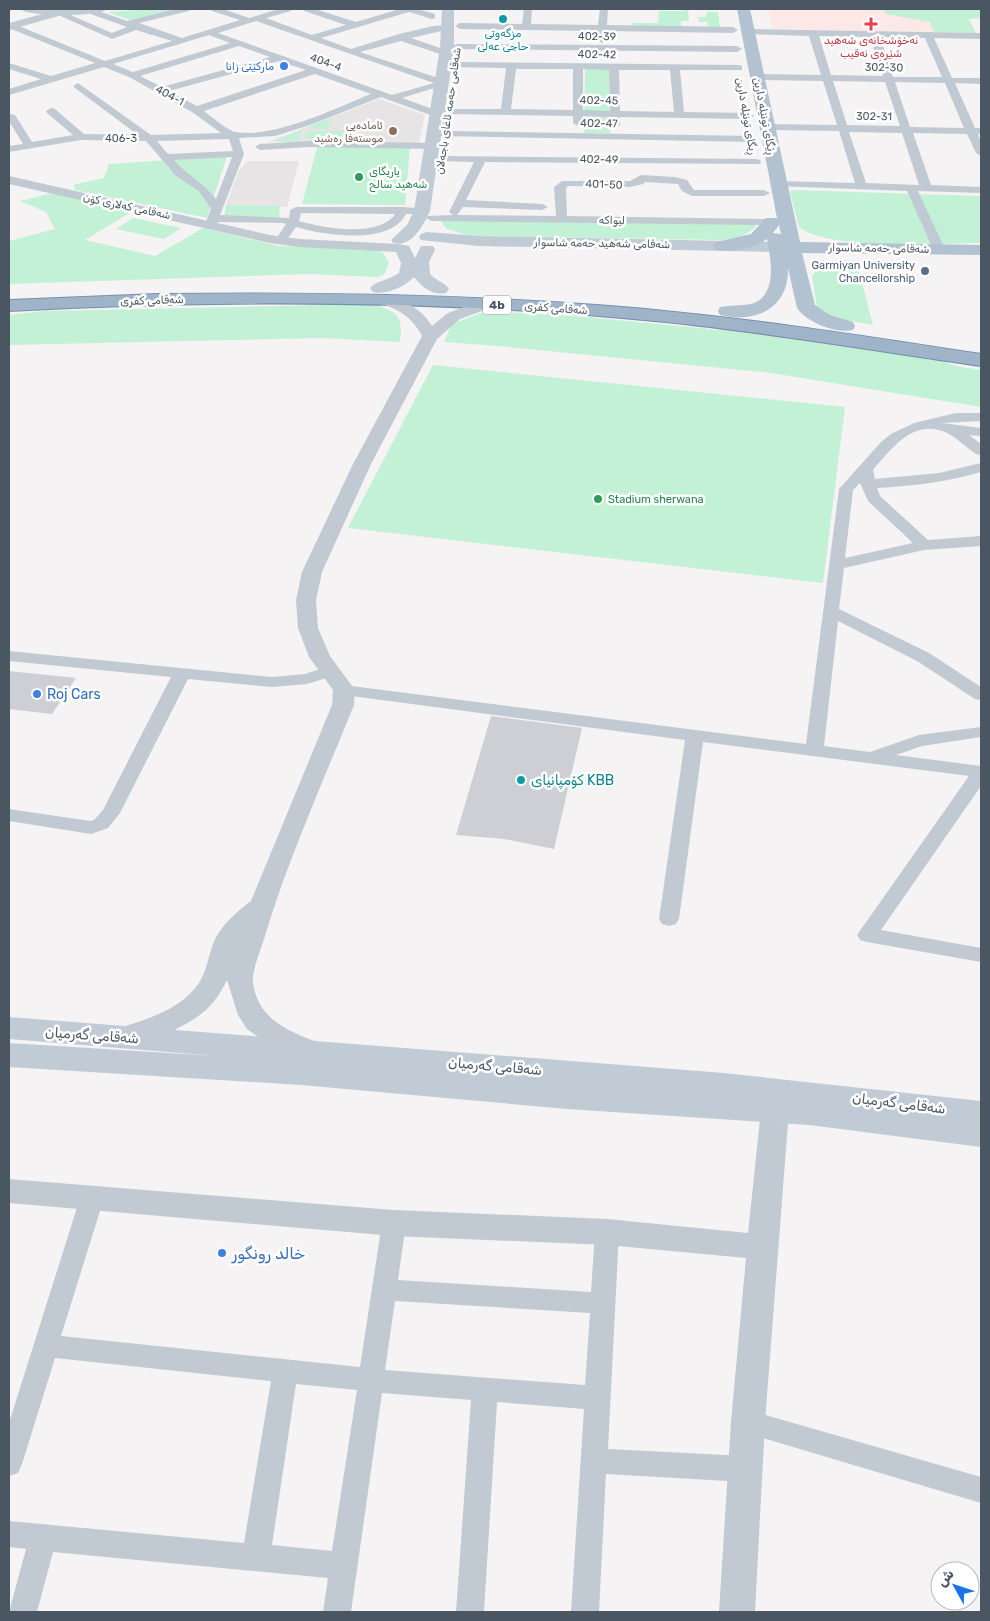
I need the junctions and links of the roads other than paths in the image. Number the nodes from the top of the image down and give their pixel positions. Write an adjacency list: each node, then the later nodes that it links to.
1 (24, 9): 13 (main road); 20 (street)
2 (101, 9): 14 (main road)
3 (186, 9): 19 (street)
4 (215, 9): 18 (street)
5 (288, 9): 18 (street)
6 (326, 9): 15 (street)
7 (409, 9): 17 (street); 22 (street)
8 (448, 9): 34 (main road, شەقامی حەمە ئاغای باجەلان)
9 (528, 9): 23 (street)
10 (604, 9): 24 (street)
11 (732, 9): 25 (main road, ڕیگای تونێلە دارین)
12 (744, 9): 27 (main road, ڕێگای تونێلە دارین)
13 (75, 10): 14 (main road); 16 (main road)
14 (88, 10): 19 (street)
15 (311, 10): 22 (street)
16 (58, 13): 20 (street); 21 (street)
17 (432, 16)
18 (252, 19): 26 (street); 32 (street)
19 (126, 24): 21 (street)
20 (14, 25): 46 (street, 404-1)
21 (138, 26): 35 (street)
22 (351, 27): 32 (street); 36 (street)
23 (526, 27): 24 (street); 34 (street)
24 (603, 28): 25 (street); 40 (street)
25 (733, 30): 42 (main road, ڕیگای تونێلە دارین)
26 (208, 32): 35 (street); 37 (street, 404-4)
27 (748, 32): 28 (street); 57 (main road, ڕێگای تونێلە دارین)
28 (813, 32): 29 (street); 58 (street)
29 (874, 34): 30 (street); 60 (street)
30 (928, 35): 31 (street); 61 (street)
31 (981, 36)
32 (312, 38): 41 (street)
33 (400, 38): 34 (street); 34 (street); 36 (street)
34 (454, 38): 39 (street, 402-39); 49 (street, 402-42); 63 (main road, شەقامی حەمە ئاغای باجەلان); 73 (main road, شەقامی حەمە ئاغای باجەلان)
35 (183, 39): 38 (street); 46 (street)
36 (386, 41): 44 (street)
37 (235, 44): 38 (street); 43 (street); 45 (street, 404-4)
38 (208, 46): 43 (street)
39 (590, 46): 40 (street, 402-39); 51 (street)
40 (601, 47): 42 (street, 402-39)
41 (341, 49): 44 (street); 47 (street)
42 (737, 49): 56 (main road, ڕیگای تونێلە دارین)
43 (219, 50): 55 (street)
44 (351, 52): 63 (street)
45 (278, 58): 47 (street, 404-4); 65 (street)
46 (103, 63): 55 (street, 404-1); 59 (street)
47 (294, 63): 54 (street, 404-4)
48 (9, 66): 59 (street)
49 (512, 66): 50 (street, 402-42); 72 (street)
50 (578, 66): 51 (street, 402-42); 74 (street)
51 (591, 67): 52 (street, 402-42)
52 (614, 67): 53 (street, 402-42); 75 (street)
53 (675, 68): 56 (street, 402-42); 76 (street)
54 (314, 71): 67 (street, 404-4); 70 (street)
55 (132, 75): 65 (street, 404-1)
56 (740, 75)
57 (757, 77): 58 (street, 302-30); 79 (main road, ڕێگای تونێلە دارین)
58 (826, 78): 60 (street, 302-30); 80 (street)
59 (49, 79): 66 (street)
60 (888, 79): 61 (street, 302-30); 81 (street)
61 (950, 80): 62 (street, 302-30); 82 (street)
62 (981, 81)
63 (441, 83): 68 (street); 73 (main road, شەقامی حەمە ئاغای باجەلان)
64 (78, 86): 90 (street)
65 (163, 90): 70 (street, 404-1)
66 (9, 92)
67 (380, 94): 68 (street, 404-4); 83 (street, 406-3)
68 (392, 98): 73 (street, 404-4)
69 (745, 98): 77 (main road, ڕیگای تونێلە دارین)
70 (196, 110): 86 (street, 404-1)
71 (50, 111): 89 (street)
72 (506, 111): 73 (street, 402-45); 74 (street, 402-45)
73 (443, 112): 84 (main road, شەقامی حەمە ئاغای باجەلان); 93 (main road, شەقامی حەمە ئاغای باجەلان)
74 (578, 112): 75 (street, 402-45); 85 (street)
75 (615, 113): 76 (street, 402-45); 88 (street)
76 (679, 114): 77 (street, 402-45)
77 (749, 116): 91 (main road, ڕیگای تونێلە دارین)
78 (11, 117): 92 (street)
79 (767, 127): 80 (street, 302-31); 105 (main road, ڕێگای تونێلە دارین)
80 (842, 128): 81 (street, 302-31); 106 (street)
81 (905, 129): 82 (street, 302-31); 108 (street)
82 (976, 131): 96 (street)
83 (271, 134): 86 (street, 406-3); 94 (street)
84 (445, 134): 85 (street, 402-47); 99 (main road, شەقامی حەمە ئاغای باجەلان)
85 (578, 135): 87 (street, 402-47)
86 (233, 136): 90 (street, 406-3); 98 (street)
87 (591, 136): 88 (street, 402-47); 100 (street)
88 (615, 136): 91 (street, 402-47)
89 (81, 137): 90 (street, 406-3); 92 (street, 406-3)
90 (149, 138): 97 (street)
91 (753, 139): 102 (main road, ڕیگای تونێلە دارین)
92 (29, 146): 95 (street, 406-3)
93 (432, 146): 94 (street); 103 (main road, شەقامی حەمە ئاغای باجەلان)
94 (260, 147): 98 (street)
95 (9, 149)
96 (981, 154)
97 (165, 157): 98 (street); 114 (street)
98 (237, 159): 114 (street)
99 (441, 159): 101 (street, 402-49); 103 (main road, شەقامی حەمە ئاغای باجەلان)
100 (590, 159): 101 (street, 402-49); 102 (street, 402-49)
101 (481, 160): 111 (street)
102 (756, 162): 110 (main road, ڕیگای تونێلە دارین)
103 (433, 175): 120 (main road, شەقامی حەمە ئاغای باجەلان)
104 (9, 180): 114 (street, شەقامی کەلاری کۆن)
105 (778, 184): 106 (street); 118 (main road, ڕێگای تونێلە دارین)
106 (861, 186): 107 (street)
107 (911, 188): 108 (street); 127 (street)
108 (926, 188): 109 (street)
109 (981, 190)
110 (764, 193): 113 (street, 401-50); 118 (main road, ڕیگای تونێلە دارین)
111 (458, 203): 113 (street); 115 (street)
112 (403, 210): 117 (street); 117 (street); 120 (street)
113 (562, 214): 115 (street, لیواکە); 116 (street, لیواکە)
114 (214, 218): 117 (street); 119 (street, شەقامی کەلاری کۆن)
115 (453, 218): 120 (street)
116 (646, 220): 118 (street, لیواکە); 124 (street)
117 (293, 223): 121 (street)
118 (780, 223): 125 (main road); 126 (main road); 128 (main road)
119 (245, 232): 121 (street); 122 (street)
120 (429, 234): 123 (main road); 123 (main road, شەقامی حەمە ئاغای باجەلان); 124 (main road, شەقامی شەهید حەمە شاسوار); 126 (main road, شەقامی شەهید حەمە شاسوار); 134 (main road, شەقامی حەمە ئاغای باجەلان)
121 (284, 236): 122 (street)
122 (302, 240): 123 (street)
123 (402, 242): 136 (main road)
124 (646, 244): 126 (main road, شەقامی شەهید حەمە شاسوار)
125 (854, 247): 127 (main road, شەقامی حەمە شاسوار); 128 (main road, شەقامی حەمە شاسوار)
126 (725, 249): 128 (main road, شەقامی شەهید حەمە شاسوار); 132 (main road)
127 (938, 249): 129 (main road, شەقامی حەمە شاسوار)
128 (786, 250): 130 (main road, شەقامی حەمە شاسوار); 132 (main road); 133 (main road)
129 (981, 250)
130 (832, 254): 131 (main road, شەقامی حەمە شاسوار); 133 (main road)
131 (981, 257)
132 (779, 274): 139 (main road)
133 (800, 280): 140 (main road)
134 (440, 290): 136 (highway, شەقامی کفری / 4b); 139 (highway, شەقامی کفری / 4b)
135 (9, 294): 136 (highway, شەقامی کفری / 4b)
136 (381, 294): 137 (highway, شەقامی کفری / 4b); 138 (highway, شەقامی کفری / 4b); 141 (street)
137 (487, 304): 141 (street); 142 (highway, شەقامی کفری / 4b)
138 (9, 306)
139 (727, 311): 140 (highway, شەقامی کفری / 4b)
140 (846, 326): 142 (highway, شەقامی کفری / 4b)
141 (430, 336): 155 (street)
142 (978, 353)
143 (981, 417): 144 (street)
144 (925, 424): 145 (street); 149 (street)
145 (951, 430): 146 (street); 147 (street)
146 (981, 432)
147 (981, 452)
148 (981, 468): 149 (street)
149 (867, 476): 151 (street); 152 (street)
150 (981, 541): 151 (street)
151 (924, 545): 152 (street)
152 (837, 565): 153 (street)
153 (831, 611): 158 (street); 161 (street)
154 (9, 656): 156 (street)
155 (330, 671): 156 (street); 157 (street)
156 (182, 673): 164 (street)
157 (344, 690): 160 (street); 165 (street)
158 (981, 695)
159 (981, 732): 162 (street)
160 (695, 735): 161 (street); 166 (street)
161 (814, 750): 162 (street)
162 (870, 758): 163 (street)
163 (981, 773): 167 (street)
164 (9, 815)
165 (262, 904): 169 (street); 170 (street)
166 (669, 919)
167 (981, 956)
168 (9, 1028): 169 (main road, شەقامی گەرمیان)
169 (123, 1037): 170 (main road, شەقامی گەرمیان)
170 (315, 1052): 172 (main road, شەقامی گەرمیان)
171 (9, 1055): 172 (main road, شەقامی گەرمیان)
172 (542, 1083): 173 (main road, شەقامی گەرمیان); 174 (main road, شەقامی گەرمیان)
173 (775, 1110): 175 (main road, شەقامی گەرمیان); 180 (street)
174 (981, 1113)
175 (981, 1134)
176 (9, 1191): 177 (street)
177 (92, 1198): 178 (street); 183 (street)
178 (394, 1223): 179 (street); 181 (street)
179 (608, 1232): 180 (street); 182 (street)
180 (762, 1247): 188 (street)
181 (385, 1290): 182 (street); 185 (street)
182 (603, 1303): 187 (street)
183 (46, 1346): 184 (street); 190 (street)
184 (285, 1370): 185 (street); 195 (street)
185 (371, 1380): 186 (street); 196 (street)
186 (485, 1389): 187 (street); 199 (street)
187 (597, 1398): 189 (street)
188 (748, 1422): 191 (street); 192 (street)
189 (593, 1461): 191 (street); 200 (street)
190 (9, 1464)
191 (745, 1469): 201 (street)
192 (981, 1490)
193 (9, 1534): 194 (street)
194 (43, 1537): 195 (street); 197 (street)
195 (256, 1558): 196 (street)
196 (344, 1566): 198 (street)
197 (23, 1612)
198 (337, 1612)
199 (470, 1612)
200 (585, 1612)
201 (737, 1612)

